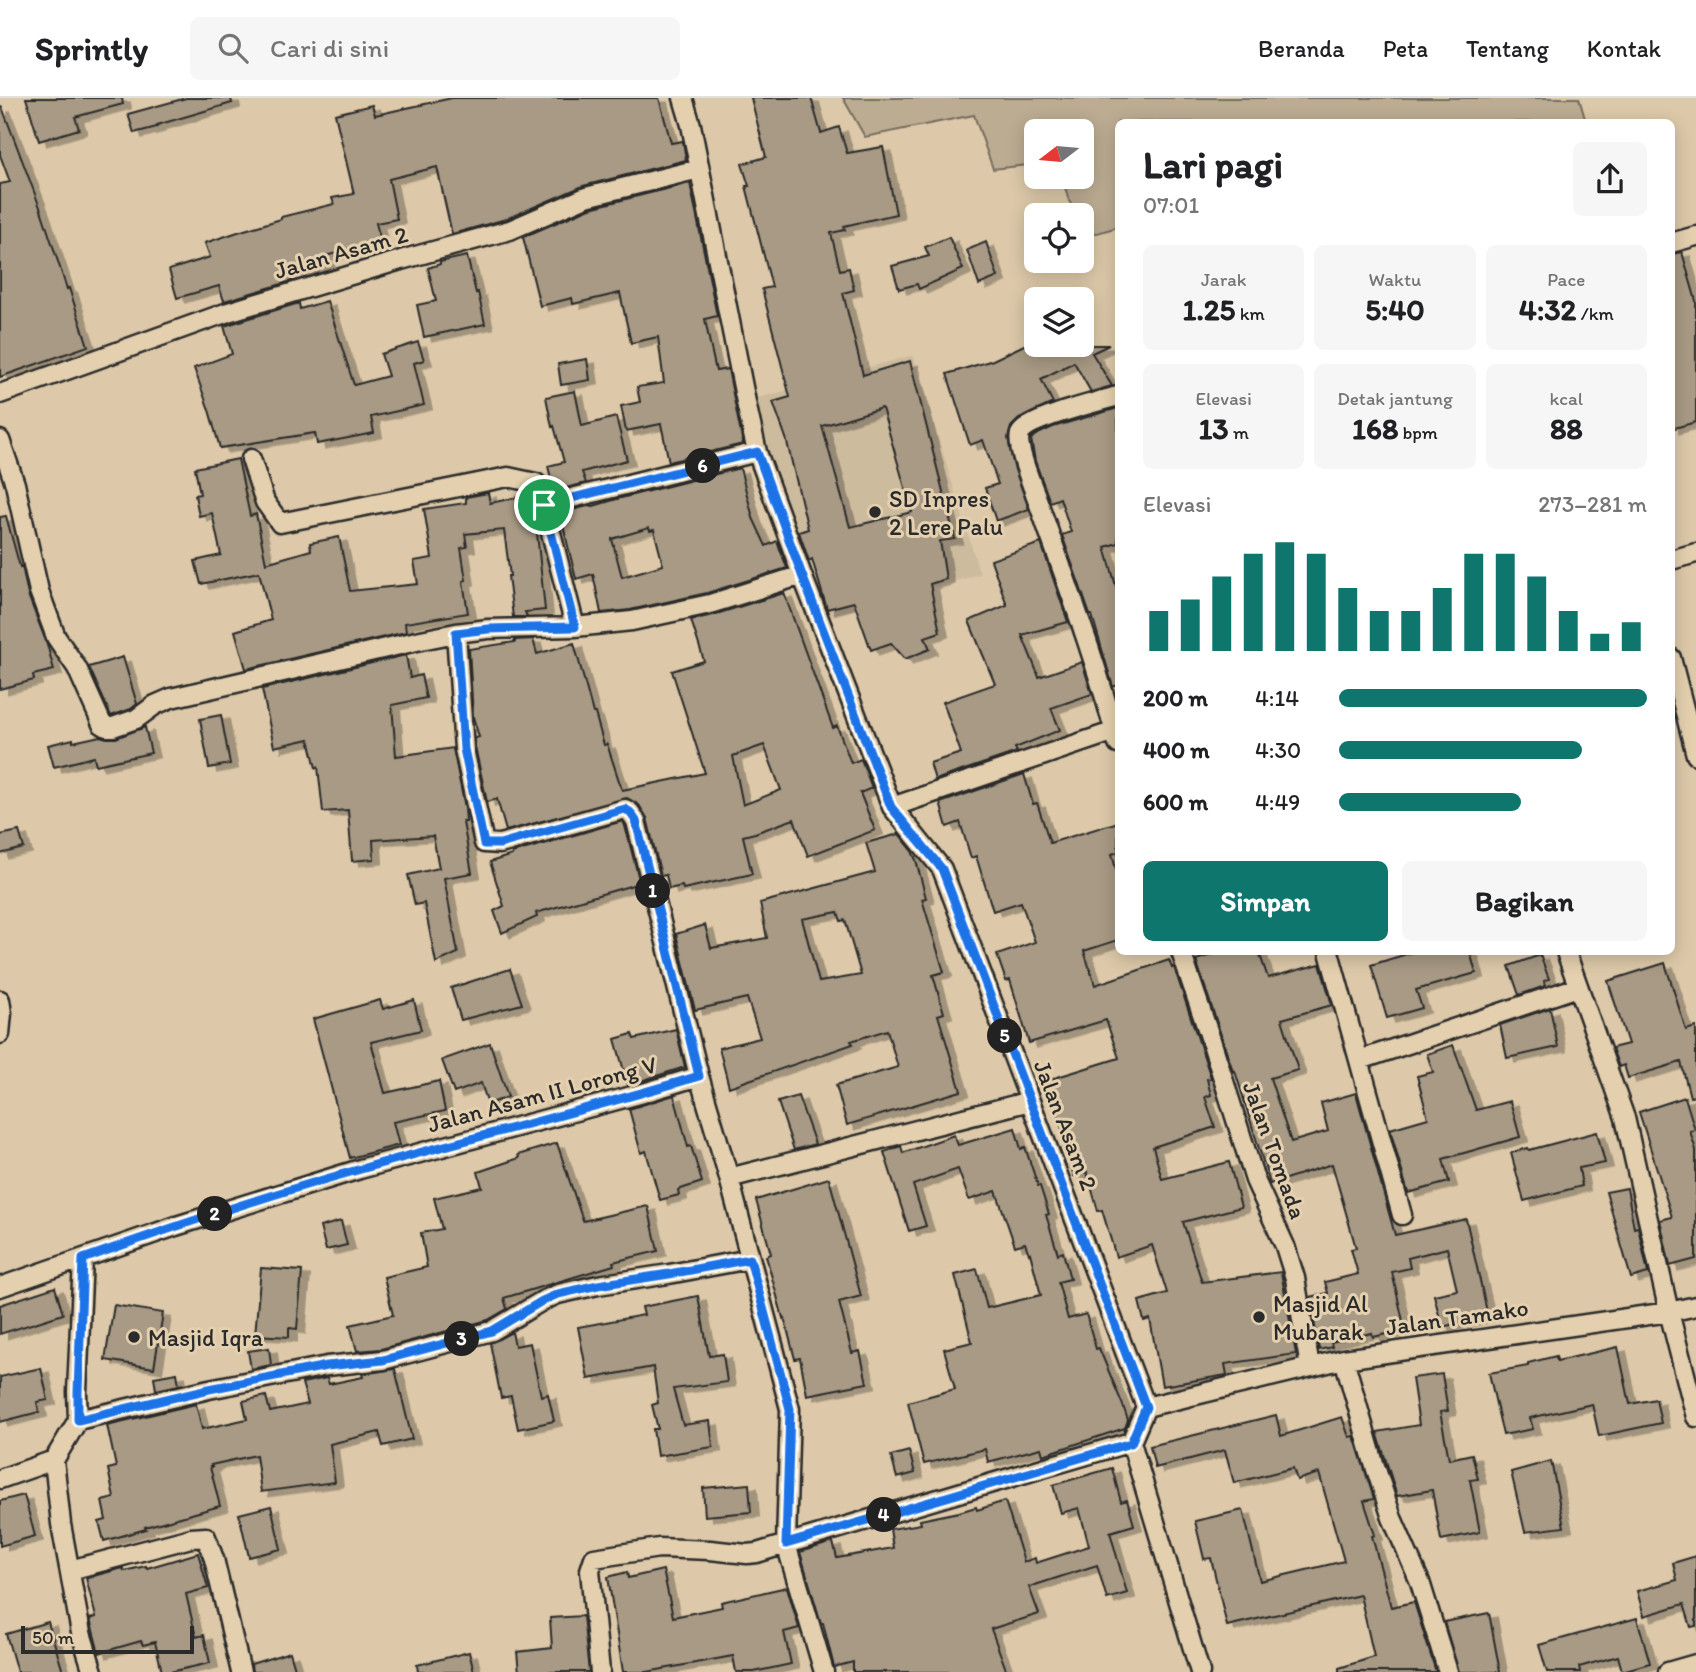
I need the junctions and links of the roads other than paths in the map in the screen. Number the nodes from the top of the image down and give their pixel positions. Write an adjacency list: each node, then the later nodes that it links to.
1 (683, 98): 2 (street, Jalan Asam 2)
2 (699, 169): 5 (street, Jalan Asam 2); 8 (street, Jalan Asam 2)
3 (1696, 236): 4 (street)
4 (1675, 242)
5 (0, 394)
6 (1115, 397): 18 (street)
7 (0, 440): 10 (street)
8 (757, 452): 11 (street); 14 (street, Jalan Asam 2)
9 (251, 459): 11 (street)
10 (8, 485): 16 (street)
11 (544, 505): 15 (street)
12 (1696, 553): 13 (street)
13 (1675, 559)
14 (802, 575): 15 (street); 21 (street, Jalan Asam 2)
15 (575, 627): 16 (street)
16 (456, 633): 29 (street)
17 (1675, 674): 20 (street)
18 (1115, 729)
19 (1115, 736): 21 (street)
20 (1696, 755)
21 (891, 807): 30 (street, Jalan Asam 2)
22 (1182, 955): 39 (street, Jalan Tomada)
23 (1330, 955): 28 (street)
24 (1567, 955): 25 (street)
25 (1577, 987): 28 (street); 37 (street)
26 (0, 1000): 27 (street)
27 (0, 1034)
28 (1360, 1060): 32 (street)
29 (699, 1076): 31 (street); 33 (street, Jalan Asam II Lorong V)
30 (1030, 1101): 31 (street); 40 (street, Jalan Asam 2)
31 (729, 1178): 34 (street)
32 (1402, 1215)
33 (83, 1259): 35 (street, Jalan Asam II Lorong V); 42 (street)
34 (750, 1259): 42 (street); 46 (street)
35 (0, 1287)
36 (1696, 1306): 37 (street, Jalan Tamako)
37 (1669, 1312): 38 (street, Jalan Tamako); 41 (street)
38 (1344, 1359): 39 (street, Jalan Tamako); 54 (street)
39 (1310, 1367): 40 (street, Jalan Tamako)
40 (1146, 1407): 43 (street)
41 (1696, 1417)
42 (78, 1420): 44 (street)
43 (1131, 1443): 46 (street); 53 (street)
44 (54, 1460): 45 (street); 47 (street)
45 (0, 1479)
46 (786, 1544): 51 (street); 52 (street)
47 (70, 1570): 49 (street); 50 (street)
48 (1696, 1664): 55 (street)
49 (93, 1672)
50 (241, 1672)
51 (600, 1672)
52 (824, 1672)
53 (1200, 1672)
54 (1448, 1672)
55 (1668, 1672)

